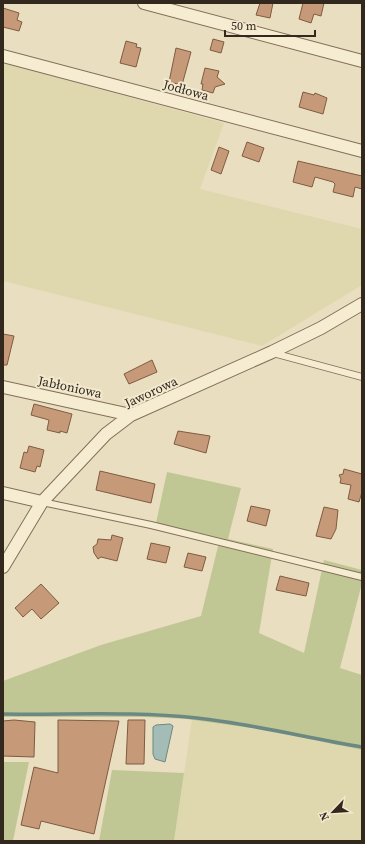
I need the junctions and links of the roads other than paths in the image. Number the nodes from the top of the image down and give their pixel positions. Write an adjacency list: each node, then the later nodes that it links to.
1 (144, 3): 3 (street)
2 (3, 56): 4 (street, Jodłowa)
3 (362, 61)
4 (362, 151)
5 (362, 304): 6 (street, Jaworowa)
6 (272, 352): 7 (lane); 9 (street, Jaworowa)
7 (362, 377)
8 (3, 387): 9 (street, Jabłoniowa)
9 (131, 415): 11 (street, Jaworowa)
10 (3, 492): 11 (street)
11 (42, 502): 12 (street, Jaworowa); 13 (lane)
12 (3, 567)
13 (362, 577)

